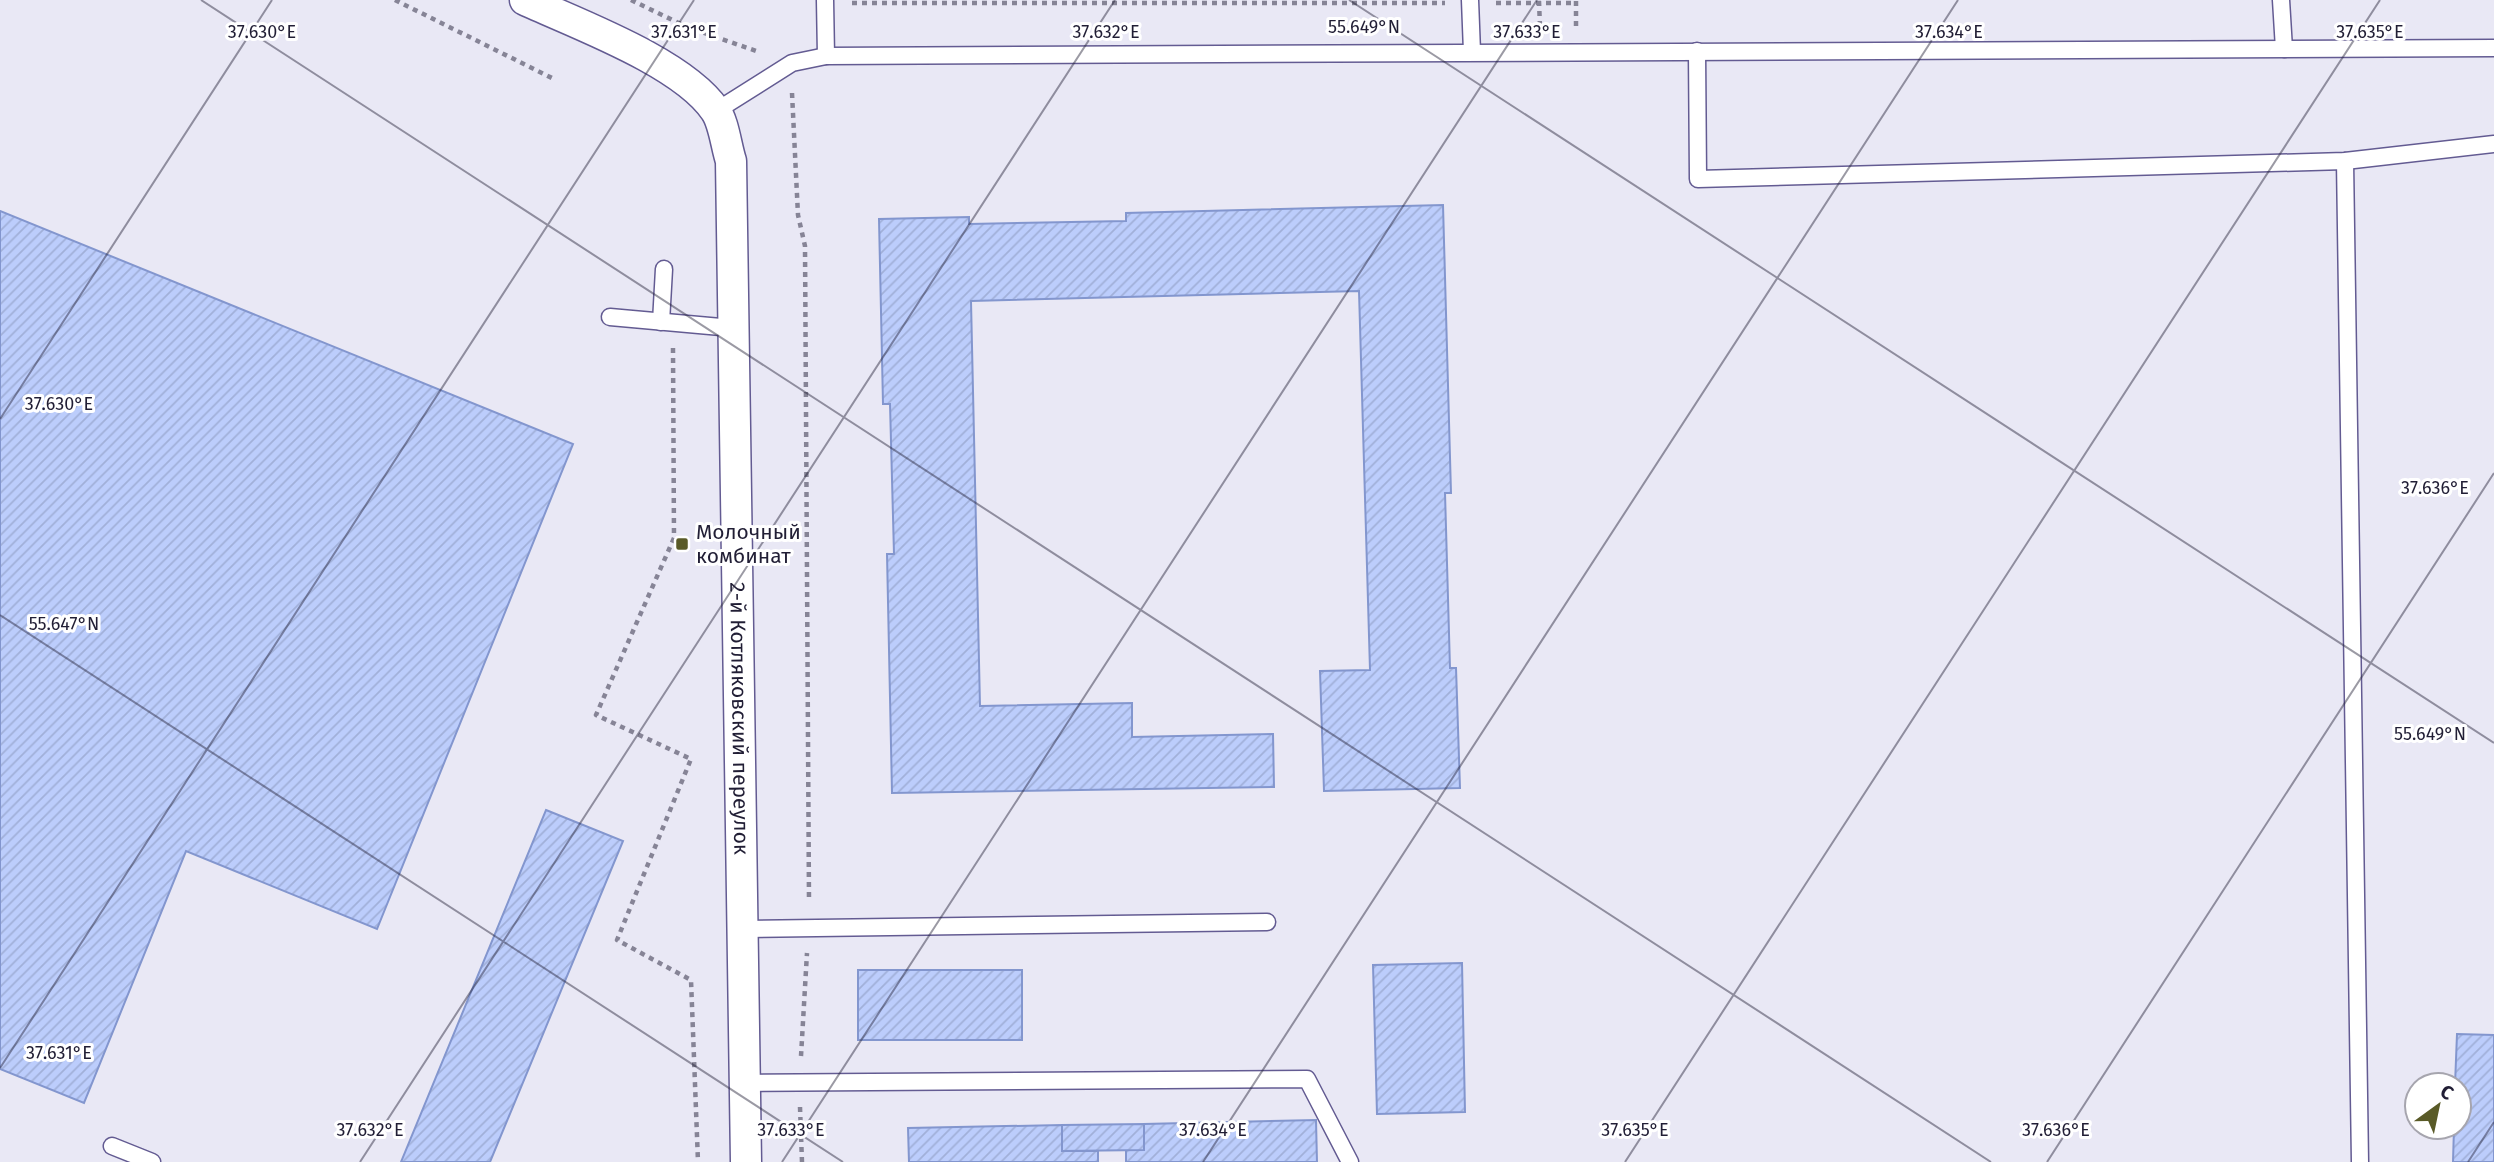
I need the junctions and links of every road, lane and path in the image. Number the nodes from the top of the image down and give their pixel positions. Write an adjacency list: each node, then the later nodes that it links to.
1 (395, 0): 15 (path)
2 (525, 0): 16 (street)
3 (631, 0): 14 (path)
4 (1576, 0): 7 (path)
5 (2281, 0): 10 (lane)
6 (1317, 1): 7 (path); 8 (path)
7 (1470, 1): 12 (lane)
8 (825, 2): 13 (lane)
9 (2494, 48): 10 (lane)
10 (2284, 49): 11 (lane)
11 (1697, 51): 12 (lane); 18 (lane)
12 (1472, 52): 13 (lane)
13 (825, 56): 14 (lane)
14 (792, 63): 16 (lane); 24 (path)
15 (556, 80)
16 (716, 111): 22 (street, 2-й Котляковский переулок)
17 (2494, 144): 18 (lane)
18 (2345, 162): 34 (lane)
19 (664, 269): 21 (lane)
20 (610, 317): 21 (lane)
21 (667, 322): 22 (lane); 30 (path)
22 (732, 328): 25 (street, 2-й Котляковский переулок)
23 (1267, 922): 24 (lane)
24 (809, 928): 25 (lane); 26 (path)
25 (741, 929): 27 (street, 2-й Котляковский переулок)
26 (799, 1082): 27 (lane); 32 (path); 33 (lane)
27 (744, 1083): 31 (street, 2-й Котляковский переулок)
28 (112, 1146): 29 (lane)
29 (152, 1162)
30 (698, 1162)
31 (746, 1162)
32 (802, 1162)
33 (1350, 1162)
34 (2360, 1162)

